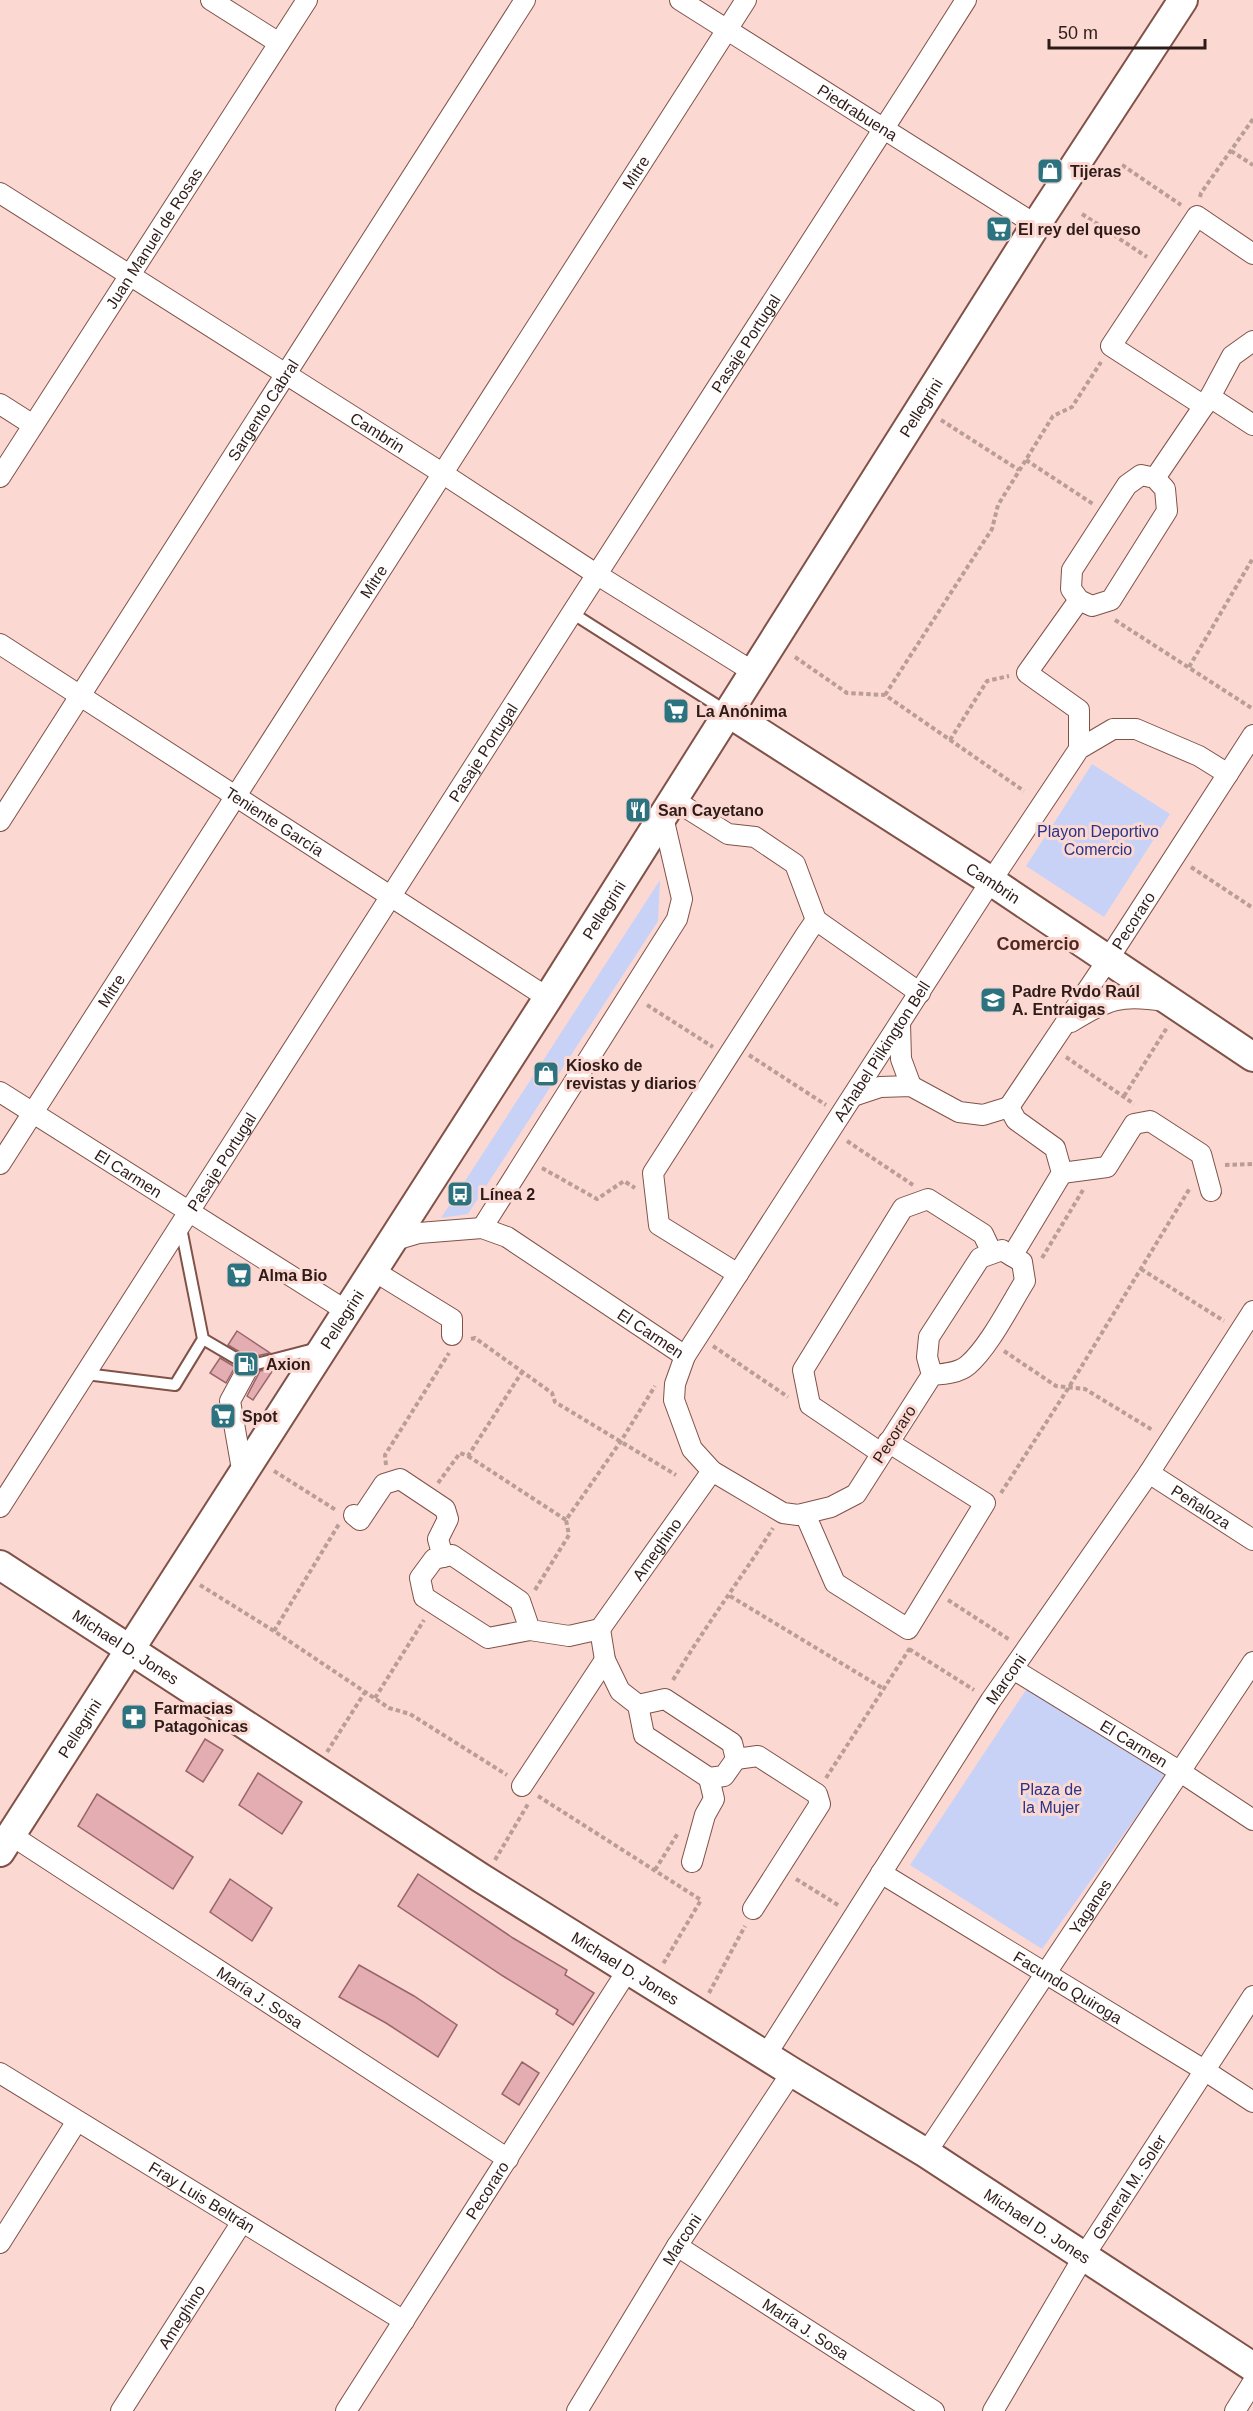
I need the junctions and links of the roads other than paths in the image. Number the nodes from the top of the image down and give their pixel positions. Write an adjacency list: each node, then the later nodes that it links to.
1 (211, 0): 9 (street)
2 (307, 0): 9 (street, Juan Manuel de Rosas)
3 (525, 0): 16 (street, Sargento Cabral)
4 (680, 0): 8 (street, Piedrabuena)
5 (746, 0): 8 (street, Mitre)
6 (966, 0): 10 (street, Pasaje Portugal)
7 (1183, 0): 12 (street, Pellegrini)
8 (727, 30): 10 (street, Piedrabuena); 21 (street, Mitre)
9 (279, 44): 14 (street, Juan Manuel de Rosas)
10 (884, 129): 12 (street, Piedrabuena); 24 (street, Pasaje Portugal)
11 (0, 193): 14 (street, Cambrin)
12 (1036, 225): 28 (street, Pellegrini)
13 (1253, 254): 17 (street)
14 (131, 276): 16 (street, Cambrin); 19 (street, Juan Manuel de Rosas)
15 (1253, 341): 17 (street)
16 (286, 375): 21 (street, Cambrin); 29 (street, Sargento Cabral)
17 (1207, 402): 20 (street); 23 (street)
18 (0, 404): 19 (street)
19 (33, 425): 22 (street, Juan Manuel de Rosas)
20 (1253, 426)
21 (442, 473): 24 (street, Cambrin); 34 (street, Mitre)
22 (0, 477)
23 (1155, 478): 25 (street); 25 (street)
24 (596, 574): 26 (street, Pasaje Portugal); 28 (street, Cambrin)
25 (1086, 603): 32 (street)
26 (572, 613): 30 (lane); 38 (street, Pasaje Portugal)
27 (0, 644): 29 (street, Teniente García)
28 (755, 673): 30 (street, Pellegrini)
29 (81, 696): 34 (street, Teniente García); 36 (street, Sargento Cabral)
30 (729, 713): 35 (street, Pellegrini); 37 (street, Cambrin)
31 (1253, 735): 33 (street, Pecoraro)
32 (1079, 749): 33 (street, Azhabel Pilkington Bell); 37 (street, Azhabel Pilkington Bell)
33 (1228, 774): 40 (street, Pecoraro)
34 (236, 797): 38 (street, Teniente García); 51 (street, Mitre)
35 (669, 808): 39 (street); 42 (street, Pellegrini); 56 (street)
36 (0, 821)
37 (991, 881): 40 (street, Cambrin); 41 (street, Azhabel Pilkington Bell)
38 (391, 896): 42 (street, Teniente García); 55 (street, Pasaje Portugal)
39 (816, 920): 41 (street); 61 (street)
40 (1107, 961): 43 (street, Cambrin); 45 (street, Pecoraro)
41 (920, 993): 44 (street, Azhabel Pilkington Bell)
42 (548, 998): 57 (street, Pellegrini)
43 (1176, 1005): 45 (street); 46 (street, Cambrin)
44 (900, 1023): 47 (street); 49 (street, Azhabel Pilkington Bell)
45 (1064, 1027): 50 (street, Pecoraro)
46 (1253, 1057)
47 (911, 1086): 49 (street); 50 (street)
48 (0, 1092): 51 (street, El Carmen)
49 (853, 1096): 61 (street, Azhabel Pilkington Bell)
50 (1009, 1107): 53 (street)
51 (32, 1113): 52 (street, Mitre); 55 (street, El Carmen)
52 (0, 1164)
53 (1062, 1173): 54 (street); 59 (street)
54 (1211, 1191)
55 (186, 1220): 63 (street, El Carmen); 64 (lane); 69 (street, Pasaje Portugal)
56 (482, 1228): 57 (street, El Carmen); 67 (street, El Carmen)
57 (392, 1241): 60 (street, Pellegrini)
58 (992, 1253): 59 (street); 70 (street); 71 (street)
59 (1017, 1259): 70 (street)
60 (374, 1271): 63 (street, Pellegrini); 65 (street)
61 (738, 1274): 67 (street, Azhabel Pilkington Bell)
62 (1253, 1311): 74 (street, Marconi)
63 (348, 1312): 66 (street, Pellegrini)
64 (203, 1339): 68 (lane); 69 (lane)
65 (454, 1339)
66 (327, 1345): 68 (lane); 72 (street, Pellegrini)
67 (685, 1356): 73 (street, El Carmen)
68 (249, 1366): 72 (street)
69 (86, 1374): 76 (street, Pasaje Portugal)
70 (932, 1374): 71 (street, Pecoraro)
71 (885, 1447): 75 (street, Pecoraro); 77 (street)
72 (248, 1467): 84 (street, Pellegrini)
73 (712, 1470): 77 (street, El Carmen); 82 (street, Ameghino)
74 (1149, 1473): 79 (street, Peñaloza); 87 (street, Marconi)
75 (856, 1494): 77 (street, El Carmen)
76 (0, 1507)
77 (805, 1514)
78 (354, 1515): 80 (street)
79 (1253, 1540)
80 (443, 1557): 83 (street); 83 (street)
81 (0, 1565): 84 (street, Michael D. Jones)
82 (600, 1629): 83 (street); 85 (street)
83 (530, 1630)
84 (131, 1651): 94 (street, Pellegrini); 99 (street, Michael D. Jones)
85 (605, 1660): 88 (street); 92 (street)
86 (1253, 1662): 90 (street, Yaganes)
87 (1013, 1670): 90 (street, El Carmen); 96 (street, Marconi)
88 (638, 1705): 89 (street); 91 (street)
89 (736, 1759): 91 (street); 97 (street)
90 (1179, 1771): 93 (street, El Carmen); 98 (street, Yaganes)
91 (709, 1778): 95 (street)
92 (528, 1790)
93 (1253, 1821)
94 (6, 1844): 108 (street, María J. Sosa)
95 (692, 1862)
96 (881, 1874): 98 (street, Facundo Quiroga); 101 (street, Marconi)
97 (753, 1909)
98 (1046, 1973): 102 (street, Facundo Quiroga); 107 (street, Yaganes)
99 (640, 1976): 101 (street, Michael D. Jones); 108 (street, Pecoraro)
100 (1253, 1996): 102 (street, General M. Soler)
101 (766, 2055): 103 (street, Michael D. Jones)
102 (1204, 2070): 105 (street, Facundo Quiroga); 112 (street, General M. Soler)
103 (792, 2072): 107 (street, Michael D. Jones); 111 (street, Marconi)
104 (0, 2073): 106 (street, Fray Luis Beltrán)
105 (1253, 2102)
106 (77, 2121): 109 (street, Fray Luis Beltrán); 110 (street)
107 (926, 2152): 112 (street, Michael D. Jones)
108 (508, 2159): 113 (street, Pecoraro)
109 (242, 2222): 113 (street, Fray Luis Beltrán); 116 (street, Ameghino)
110 (0, 2242)
111 (677, 2246): 118 (street, Marconi); 119 (street, María J. Sosa)
112 (1084, 2256): 114 (street, Michael D. Jones); 120 (street, General M. Soler)
113 (404, 2321): 117 (street, Pecoraro)
114 (1253, 2367)
115 (1253, 2382): 121 (street)
116 (121, 2411)
117 (346, 2411)
118 (577, 2411)
119 (934, 2411)
120 (993, 2411)
121 (1236, 2411)

